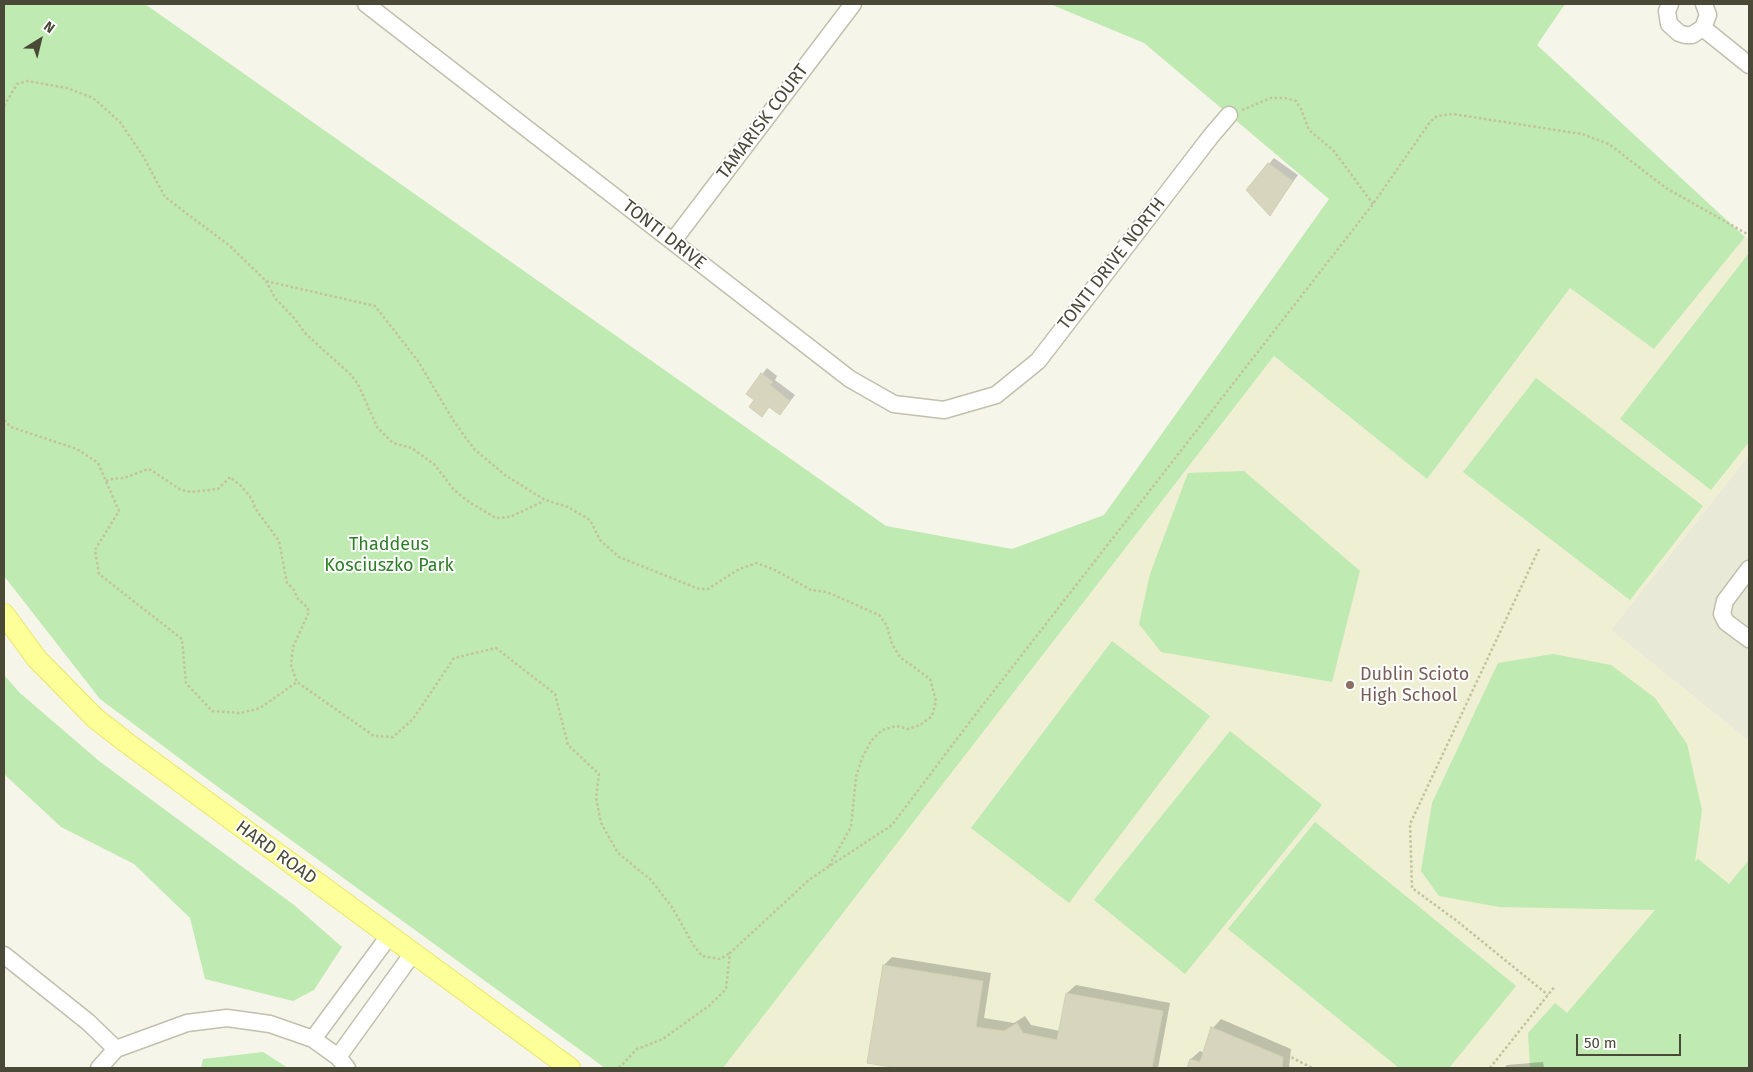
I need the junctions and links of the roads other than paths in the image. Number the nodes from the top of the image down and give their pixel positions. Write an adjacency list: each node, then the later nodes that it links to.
1 (366, 4): 8 (street, TONTI DRIVE)
2 (853, 4): 8 (street, TAMARISK COURT)
3 (1670, 4): 5 (street)
4 (1704, 4): 5 (street)
5 (1703, 28): 6 (street)
6 (1749, 65)
7 (1229, 115): 9 (street, TONTI DRIVE NORTH)
8 (672, 241): 9 (street, TONTI DRIVE)
9 (983, 399)
10 (1749, 569): 12 (street)
11 (4, 614): 13 (main road, HARD ROAD)
12 (1749, 639)
13 (389, 936): 14 (main road, HARD ROAD); 16 (street)
14 (413, 953): 18 (street); 20 (main road, HARD ROAD)
15 (4, 955): 17 (street)
16 (312, 1039): 17 (street); 18 (street)
17 (116, 1049): 19 (street)
18 (342, 1063)
19 (99, 1068)
20 (570, 1068)

